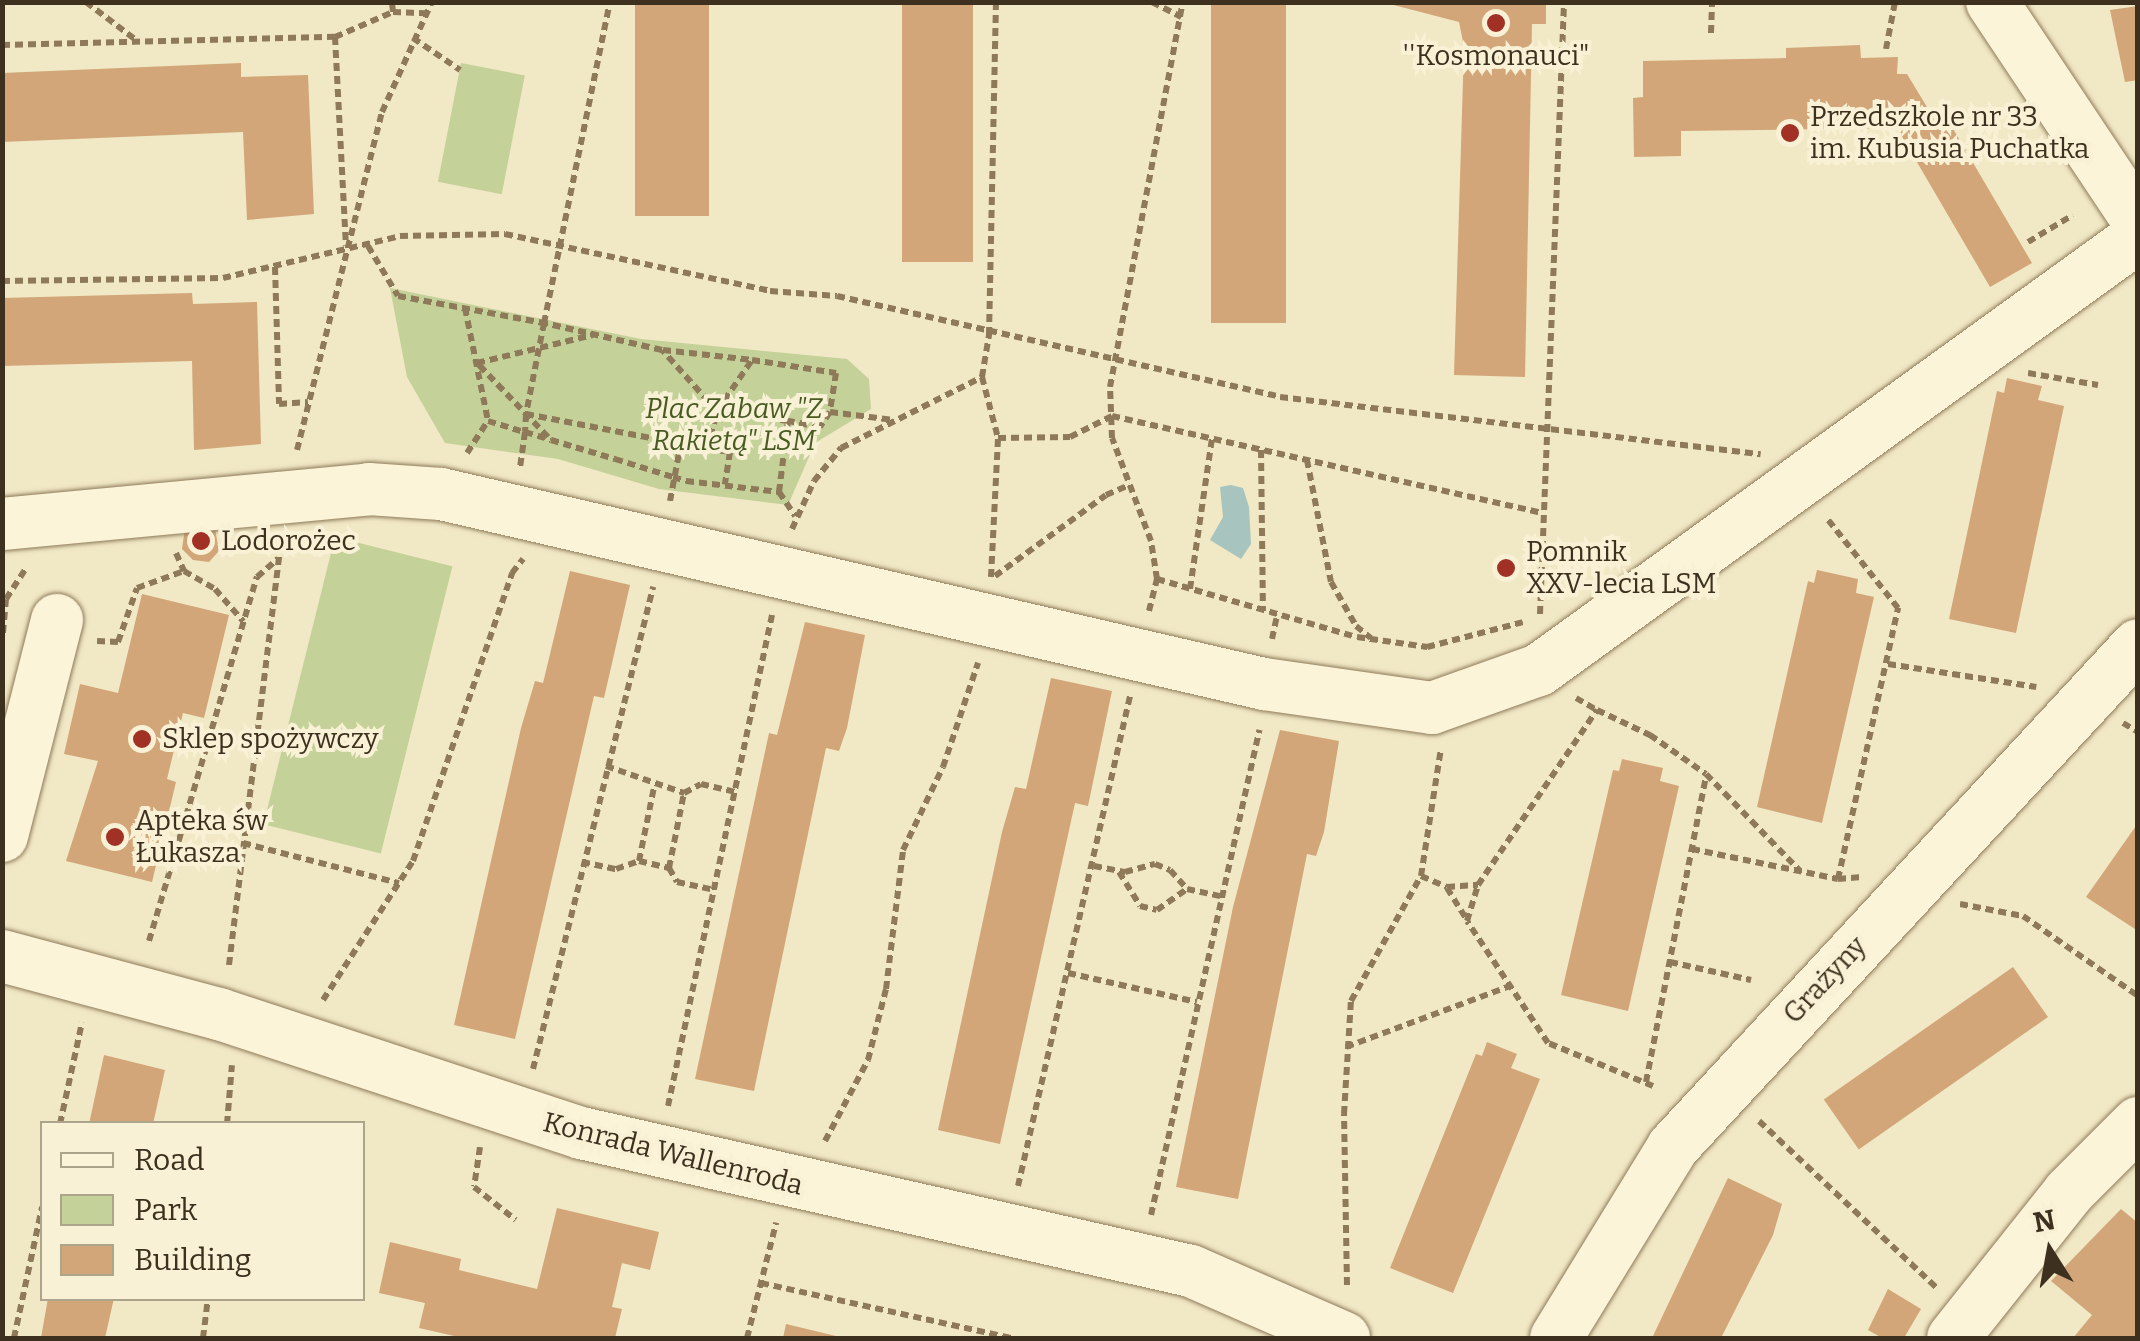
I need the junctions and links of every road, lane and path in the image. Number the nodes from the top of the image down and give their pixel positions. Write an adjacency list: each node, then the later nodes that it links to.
1 (86, 2): 17 (path)
2 (392, 2): 11 (path)
3 (432, 2): 12 (path)
4 (610, 2): 24 (path)
5 (1152, 2): 13 (path)
6 (1183, 2): 13 (path)
7 (1564, 2): 46 (path)
8 (1712, 2): 14 (path)
9 (1895, 2): 19 (path)
10 (1998, 4): 22 (street)
11 (393, 12): 12 (path); 15 (path)
12 (426, 13): 16 (path)
13 (1181, 17): 35 (path)
14 (1711, 33)
15 (335, 37): 17 (path); 27 (path)
16 (413, 38): 20 (path); 27 (path)
17 (137, 41): 18 (path)
18 (2, 44)
19 (1886, 48)
20 (460, 70)
21 (2073, 215): 25 (path)
22 (2138, 221)
23 (2138, 237): 54 (street)
24 (560, 242): 26 (path); 31 (path); 35 (path)
25 (2028, 242)
26 (368, 246): 27 (path); 30 (path)
27 (346, 252): 28 (path); 39 (path)
28 (275, 267): 29 (path); 39 (path)
29 (2, 281)
30 (465, 308): 31 (path); 37 (path)
31 (544, 323): 32 (path); 33 (path)
32 (599, 334): 33 (path); 34 (path)
33 (537, 348): 37 (path); 42 (path)
34 (662, 350): 36 (path); 40 (path)
35 (1114, 355): 43 (path); 46 (path)
36 (752, 360): 40 (path); 41 (path)
37 (477, 363): 42 (path); 49 (path)
38 (982, 377): 47 (path)
39 (308, 402): 59 (path)
40 (717, 411): 45 (path); 51 (path)
41 (830, 412): 44 (path); 45 (path)
42 (526, 414): 49 (path); 50 (path)
43 (1112, 416): 47 (path); 48 (path); 56 (path)
44 (898, 420)
45 (788, 422): 58 (path)
46 (1546, 431): 54 (path); 61 (path)
47 (998, 438): 71 (path)
48 (1212, 439): 52 (path); 70 (path)
49 (551, 440): 55 (path)
50 (681, 443): 51 (path); 55 (path)
51 (707, 449): 57 (path)
52 (1261, 450): 53 (path); 72 (path)
53 (1307, 460): 61 (path); 76 (path)
54 (1808, 470): 79 (path); 80 (street)
55 (673, 477): 57 (path)
56 (1130, 485): 69 (path); 71 (path)
57 (725, 486): 58 (path)
58 (779, 492): 62 (path)
59 (286, 496): 60 (street); 64 (street); 67 (path)
60 (157, 509): 63 (street); 68 (path)
61 (1541, 513): 73 (path)
62 (795, 517)
63 (60, 519): 65 (street); 75 (path)
64 (556, 520): 66 (street); 100 (path)
65 (2, 524)
66 (663, 547): 71 (street); 85 (path)
67 (278, 559): 74 (path); 91 (path)
68 (184, 571): 74 (path); 75 (path)
69 (1157, 579): 70 (path); 78 (path)
70 (1190, 588): 72 (path)
71 (991, 600): 78 (street); 127 (path)
72 (1264, 611): 76 (path)
73 (1540, 616): 76 (path); 80 (path)
74 (244, 622): 108 (path)
75 (37, 631): 90 (street)
76 (1372, 639)
77 (2136, 649): 142 (street, Grażyny)
78 (1138, 654): 81 (street); 95 (path)
79 (1888, 664): 82 (path); 98 (path)
80 (1539, 670): 83 (street); 84 (path)
81 (1270, 685): 83 (street); 105 (path)
82 (2036, 687)
83 (1444, 706): 99 (path)
84 (1596, 710): 86 (path); 101 (path)
85 (606, 766): 87 (path); 94 (path)
86 (1706, 774): 92 (path); 98 (path)
87 (654, 786): 89 (path); 93 (path)
88 (734, 792): 89 (path)
89 (684, 793): 96 (path)
90 (2, 836)
91 (244, 843): 100 (path); 111 (path)
92 (1692, 848): 98 (path); 110 (path)
93 (638, 860): 94 (path); 96 (path)
94 (582, 862): 121 (path)
95 (1094, 866): 97 (path); 112 (path)
96 (669, 868): 103 (path)
97 (1118, 871): 104 (path); 104 (path)
98 (1800, 871)
99 (1421, 876): 102 (path); 119 (path)
100 (399, 882): 116 (path)
101 (1478, 885): 102 (path); 107 (path)
102 (1447, 887): 107 (path)
103 (714, 890)
104 (1187, 890): 105 (path)
105 (1220, 896): 117 (path)
106 (1955, 904): 115 (path)
107 (1468, 921): 114 (path)
108 (149, 942)
109 (2, 956): 141 (street, Konrada Wallenroda)
110 (1670, 962): 113 (path); 114 (path)
111 (229, 965)
112 (1068, 973): 117 (path); 128 (path)
113 (1751, 980)
114 (1510, 986): 119 (path)
115 (2138, 996)
116 (323, 1000)
117 (1197, 1002): 131 (path)
118 (84, 1011): 123 (path)
119 (1346, 1047): 134 (path)
120 (233, 1054): 124 (path)
121 (532, 1070)
122 (1752, 1114): 136 (path)
123 (61, 1121)
124 (227, 1121)
125 (2138, 1123): 136 (street)
126 (481, 1140): 132 (path)
127 (823, 1146)
128 (1017, 1188)
129 (778, 1212): 133 (path)
130 (40, 1216): 137 (path)
131 (1151, 1217)
132 (516, 1220)
133 (761, 1283): 139 (path); 140 (path)
134 (1348, 1285)
135 (208, 1301): 138 (path)
136 (1947, 1315)
137 (14, 1338)
138 (203, 1338)
139 (747, 1338)
140 (1012, 1338)
141 (1344, 1338)
142 (1556, 1338)

